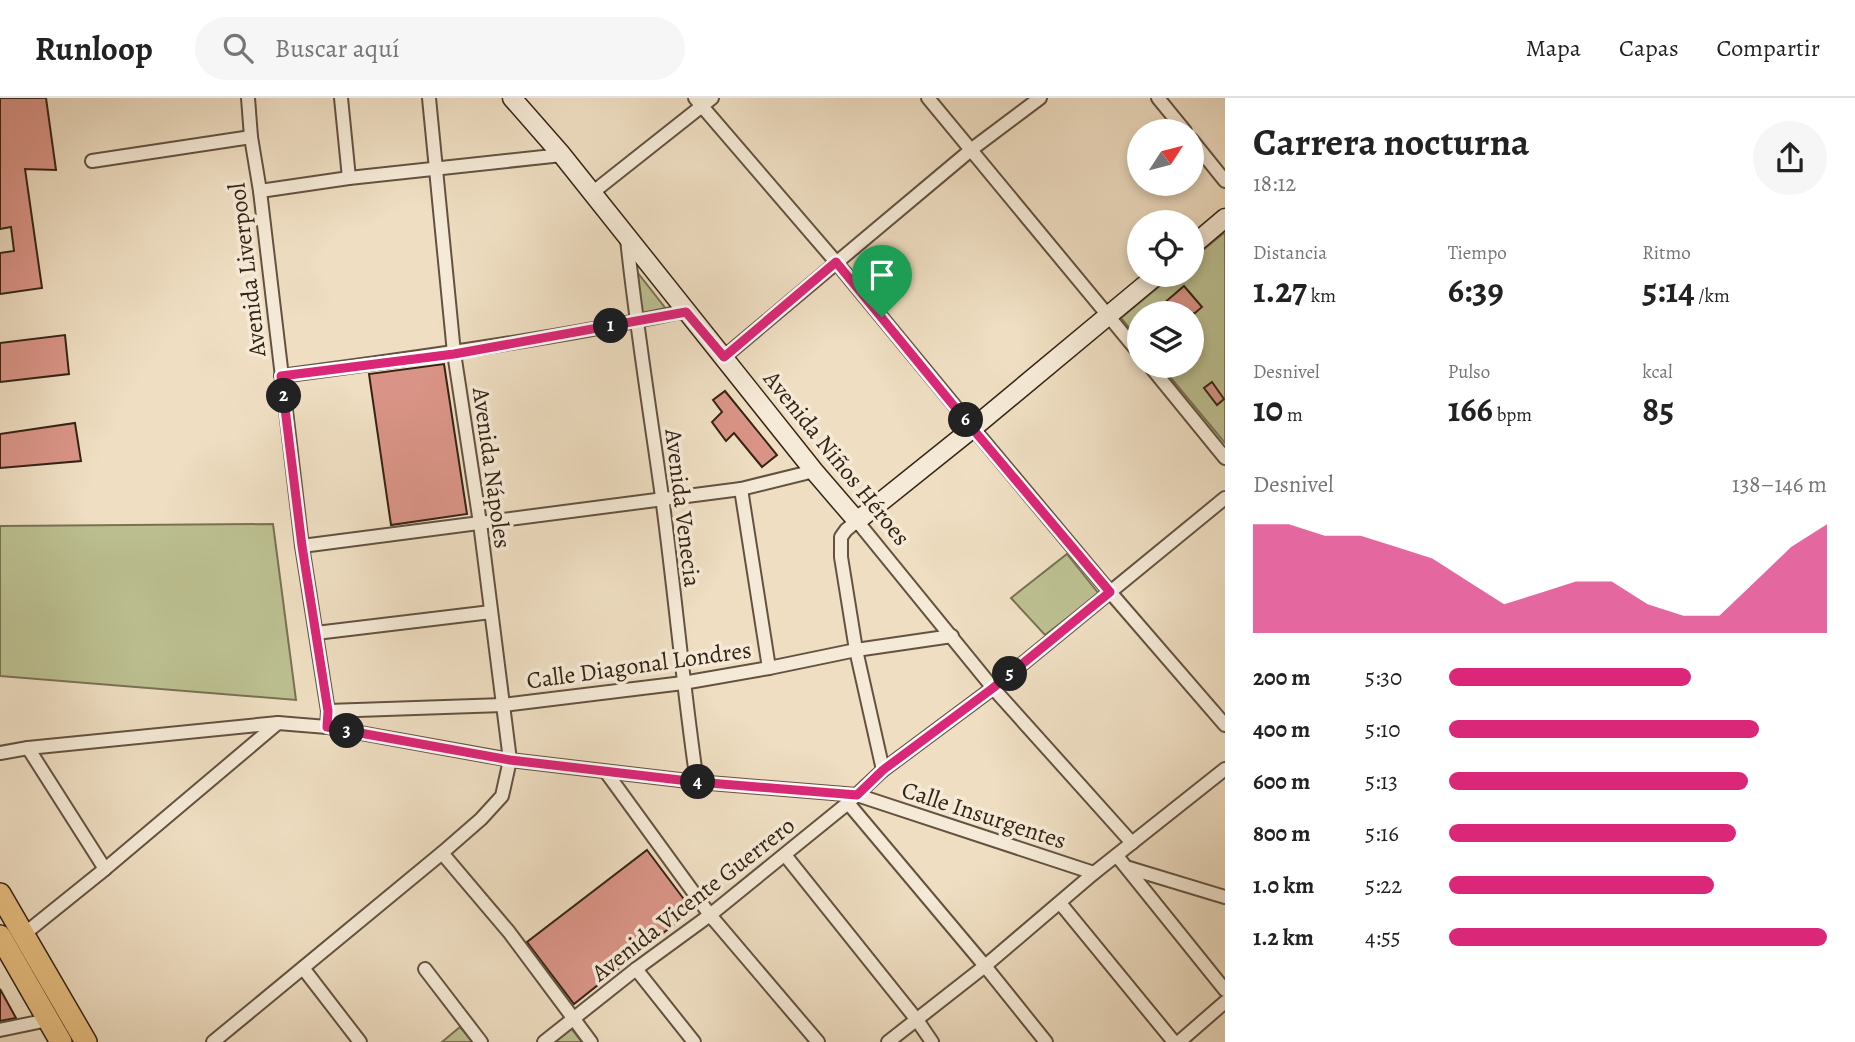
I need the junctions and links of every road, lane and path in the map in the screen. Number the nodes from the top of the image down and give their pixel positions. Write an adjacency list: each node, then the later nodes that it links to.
1 (248, 98): 10 (street, Avenida Liverpool)
2 (341, 98): 16 (street)
3 (429, 98): 15 (street, Avenida Nápoles)
4 (512, 98): 12 (street, Avenida Niños Héroes)
5 (928, 98): 11 (street)
6 (1040, 98): 11 (street)
7 (1158, 98): 9 (street)
8 (702, 101): 19 (street); 23 (street)
9 (1175, 119)
10 (251, 137): 14 (street); 18 (street, Avenida Liverpool)
11 (972, 149): 23 (street); 26 (street)
12 (562, 155): 15 (street); 19 (street, Avenida Niños Héroes)
13 (1204, 155): 17 (street)
14 (92, 161)
15 (435, 168): 16 (street); 29 (street, Avenida Nápoles)
16 (349, 178): 18 (street)
17 (1225, 181)
18 (260, 191): 31 (street, Avenida Liverpool)
19 (592, 193): 22 (street, Avenida Niños Héroes)
20 (1225, 218): 21 (street)
21 (1204, 236)
22 (627, 239): 25 (street, Avenida Niños Héroes); 27 (street, Avenida Venecia)
23 (836, 262): 30 (street); 33 (street)
24 (1142, 287): 26 (street)
25 (686, 312): 27 (street); 30 (street, Avenida Niños Héroes)
26 (1108, 315): 28 (street); 33 (street)
27 (636, 322): 29 (street); 38 (street, Avenida Venecia)
28 (1127, 338)
29 (454, 354): 31 (street); 40 (street, Avenida Nápoles)
30 (724, 357): 35 (street, Avenida Niños Héroes)
31 (281, 376): 41 (street, Avenida Liverpool)
32 (1160, 378): 34 (street)
33 (972, 428): 39 (street); 42 (street)
34 (1225, 458)
35 (814, 471): 36 (street); 39 (street, Avenida Niños Héroes)
36 (741, 489): 38 (street); 47 (street)
37 (1225, 498): 42 (street, Avenida Vicente Guerrero)
38 (662, 499): 40 (street); 48 (street, Avenida Venecia)
39 (857, 521): 45 (street, Avenida Niños Héroes); 46 (street)
40 (480, 523): 41 (street); 43 (street, Avenida Nápoles)
41 (302, 546): 44 (street, Avenida Liverpool)
42 (1110, 592): 49 (street, Avenida Vicente Guerrero); 53 (street)
43 (491, 612): 44 (street); 50 (street, Avenida Nápoles)
44 (316, 634): 51 (street, Avenida Liverpool)
45 (952, 636): 46 (street, Calle Diagonal Londres); 49 (street, Avenida Niños Héroes)
46 (856, 650): 47 (street, Calle Diagonal Londres); 59 (street)
47 (769, 668): 48 (street, Calle Diagonal Londres)
48 (683, 683): 50 (street, Calle Diagonal Londres); 61 (street, Avenida Venecia)
49 (993, 688): 59 (street, Avenida Vicente Guerrero); 63 (street, Avenida Niños Héroes)
50 (503, 705): 51 (street, Calle Diagonal Londres); 57 (street, Avenida Nápoles)
51 (328, 711): 54 (street, Avenida Liverpool)
52 (278, 723): 54 (street, Calle Insurgentes); 55 (street); 68 (street)
53 (1225, 724)
54 (327, 727): 57 (street, Calle Insurgentes)
55 (28, 748): 56 (street); 68 (street)
56 (0, 753)
57 (510, 760): 60 (street, Calle Insurgentes); 64 (street, Avenida Nápoles)
58 (1225, 769): 63 (street)
59 (883, 770): 62 (street, Avenida Vicente Guerrero)
60 (606, 772): 61 (street, Calle Insurgentes); 73 (street)
61 (697, 782): 62 (street, Calle Insurgentes)
62 (853, 799): 65 (street, Avenida Vicente Guerrero); 69 (street, Calle Insurgentes); 76 (street)
63 (1132, 843): 66 (street)
64 (442, 853): 77 (street, Avenida Nápoles); 83 (street)
65 (785, 855): 73 (street, Avenida Vicente Guerrero); 84 (street)
66 (1117, 856): 67 (street); 69 (street)
67 (1128, 868): 71 (street); 80 (street)
68 (105, 869): 74 (street)
69 (1094, 873): 72 (street)
70 (0, 894): 74 (main road)
71 (1225, 897)
72 (1060, 903): 76 (street); 98 (street)
73 (710, 915): 78 (street, Avenida Vicente Guerrero); 94 (street)
74 (23, 935): 87 (main road)
75 (0, 936): 82 (main road)
76 (985, 966): 84 (street); 97 (street)
77 (303, 968): 88 (street, Avenida Nápoles); 89 (street)
78 (636, 969): 83 (street, Avenida Vicente Guerrero); 93 (street)
79 (425, 970): 90 (street)
80 (1225, 990)
81 (1225, 1002): 98 (street)
82 (48, 1020): 85 (street); 86 (main road)
83 (574, 1020): 91 (street, Avenida Vicente Guerrero); 92 (street)
84 (917, 1020): 95 (street); 96 (street)
85 (0, 1030)
86 (61, 1042)
87 (86, 1042)
88 (213, 1042)
89 (360, 1042)
90 (481, 1042)
91 (544, 1042)
92 (591, 1042)
93 (694, 1042)
94 (818, 1042)
95 (888, 1042)
96 (932, 1042)
97 (1046, 1042)
98 (1176, 1042)

